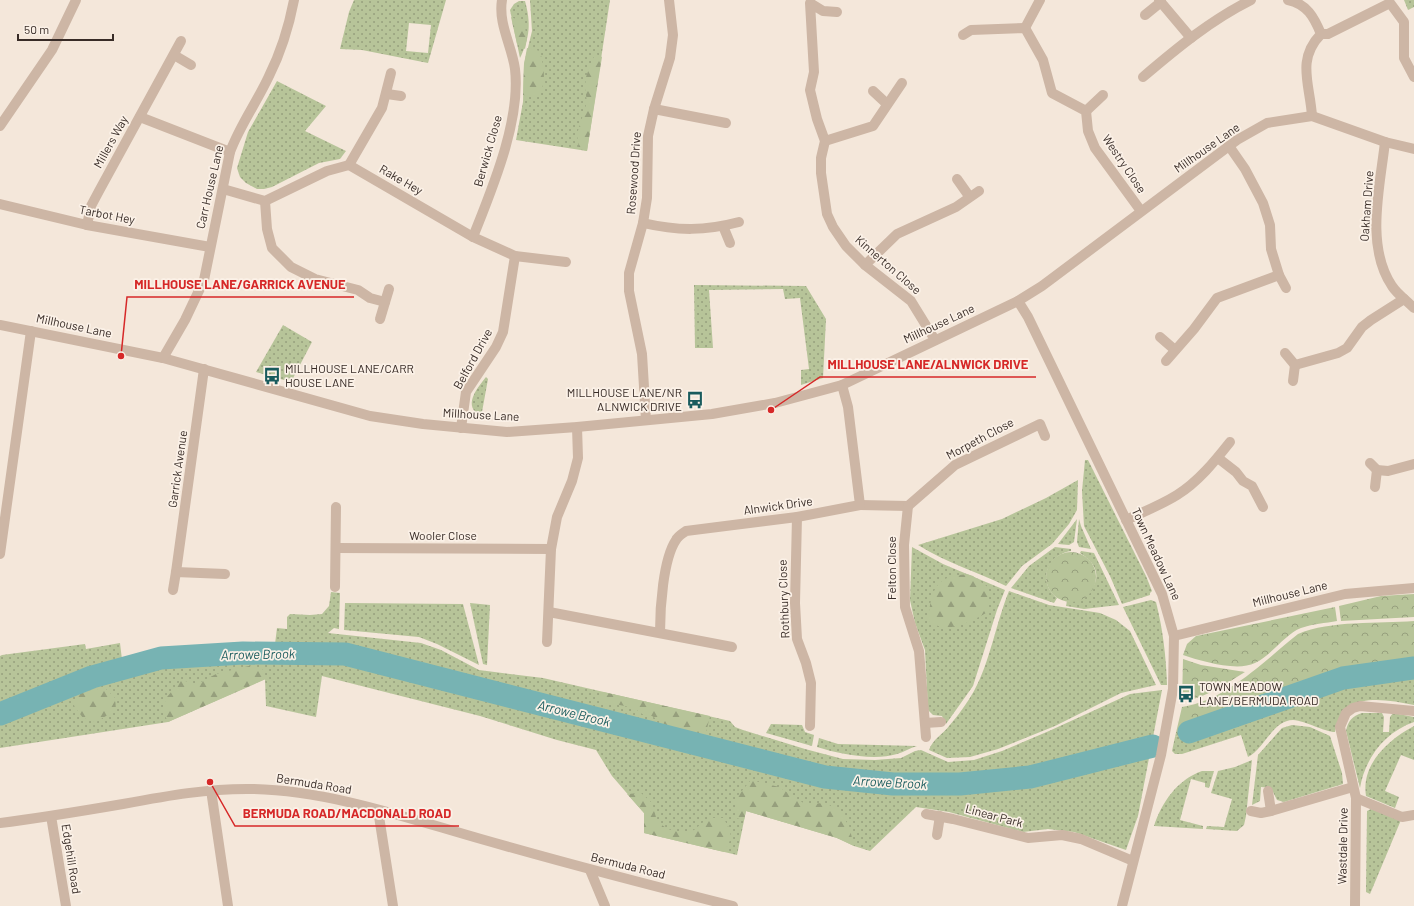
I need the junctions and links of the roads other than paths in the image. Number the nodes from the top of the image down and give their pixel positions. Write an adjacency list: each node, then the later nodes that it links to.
1 (76, 0): 33 (street)
2 (294, 0): 38 (street, Carr House Lane)
3 (502, 0): 51 (street, Berwick Close)
4 (670, 0): 28 (street, Rosewood Drive)
5 (1040, 0): 12 (street)
6 (1251, 0): 15 (street)
7 (1292, 0): 13 (street)
8 (1160, 1): 11 (street); 15 (street)
9 (1391, 1): 13 (street); 21 (street)
10 (837, 12): 34 (street)
11 (1145, 15)
12 (1025, 28): 14 (street); 29 (street)
13 (1321, 34): 30 (street)
14 (963, 35)
15 (1191, 38): 20 (street)
16 (181, 41): 17 (street)
17 (174, 55): 18 (street); 31 (street)
18 (191, 65)
19 (391, 74): 24 (street)
20 (1143, 76)
21 (1414, 76)
22 (902, 83): 27 (street)
23 (873, 91): 27 (street)
24 (387, 94): 26 (street); 39 (street)
25 (1103, 95): 29 (street)
26 (401, 96)
27 (887, 104): 34 (street)
28 (654, 109): 32 (street); 48 (street, Rosewood Drive)
29 (1086, 111): 46 (street, Westry Close)
30 (1312, 116): 35 (street, Millhouse Lane); 36 (street, Millhouse Lane)
31 (140, 117): 38 (street, Millers Way); 49 (street, Millers Way)
32 (726, 123)
33 (0, 126)
34 (825, 141): 56 (street, Kinnerton Close)
35 (1385, 142): 37 (street, Millhouse Lane); 60 (street, Oakham Drive)
36 (1229, 146): 46 (street, Millhouse Lane); 57 (street)
37 (1414, 149)
38 (230, 152): 41 (street, Carr House Lane)
39 (349, 165): 44 (street); 51 (street, Rake Hey)
40 (957, 179): 43 (street)
41 (223, 189): 44 (street); 53 (street, Carr House Lane)
42 (979, 191): 43 (street)
43 (969, 196): 56 (street)
44 (265, 201): 62 (street)
45 (0, 204): 49 (street, Tarbot Hey)
46 (1141, 211): 61 (street, Millhouse Lane)
47 (739, 222): 50 (street)
48 (643, 223): 50 (street); 77 (street, Rosewood Drive)
49 (87, 225): 53 (street, Tarbot Hey)
50 (722, 226): 52 (street)
51 (473, 237): 54 (street, Rake Hey)
52 (730, 243)
53 (210, 247): 71 (street, Carr House Lane)
54 (515, 256): 55 (street, Rake Hey); 79 (street, Belford Drive)
55 (566, 262)
56 (865, 265): 68 (street, Kinnerton Close)
57 (1279, 274): 58 (street); 69 (street)
58 (1286, 288)
59 (389, 289): 62 (street)
60 (1404, 298): 63 (street, Oakham Drive); 73 (street)
61 (1018, 301): 68 (street, Millhouse Lane); 90 (street, Town Meadow Lane)
62 (385, 302): 64 (street)
63 (1414, 308)
64 (380, 319)
65 (0, 325): 66 (street, Millhouse Lane)
66 (31, 330): 71 (street, Millhouse Lane); 93 (street)
67 (1160, 336): 69 (street)
68 (934, 340): 76 (street, Millhouse Lane)
69 (1175, 350): 72 (street)
70 (1285, 354): 73 (street)
71 (163, 358): 74 (street, Millhouse Lane)
72 (1166, 361)
73 (1295, 365): 75 (street)
74 (204, 369): 79 (street, Millhouse Lane); 94 (street, Garrick Avenue)
75 (1292, 380)
76 (842, 385): 77 (street, Millhouse Lane); 85 (street)
77 (646, 420): 78 (street, Millhouse Lane)
78 (577, 427): 79 (street, Millhouse Lane); 92 (street)
79 (461, 428)
80 (1045, 436): 86 (street, Morpeth Close)
81 (1230, 442): 82 (street)
82 (1218, 458): 88 (street); 90 (street)
83 (1414, 464): 84 (street)
84 (1374, 487)
85 (860, 505): 86 (street); 89 (street, Alnwick Drive)
86 (908, 506): 106 (street, Felton Close)
87 (336, 507): 91 (street)
88 (1263, 507)
89 (798, 517): 100 (street, Alnwick Drive); 107 (street, Rothbury Close)
90 (1126, 520): 101 (street, Town Meadow Lane)
91 (336, 548): 92 (street, Wooler Close); 96 (street)
92 (551, 550): 99 (street)
93 (0, 554)
94 (176, 572): 95 (street); 98 (street, Garrick Avenue)
95 (225, 574)
96 (335, 587)
97 (1414, 588): 101 (street, Millhouse Lane)
98 (173, 590)
99 (549, 612): 100 (street); 102 (street)
100 (660, 632): 103 (street)
101 (1174, 636): 122 (street, Town Meadow Lane)
102 (547, 642)
103 (732, 647)
104 (1414, 711): 109 (street, Wastdale Drive)
105 (941, 722): 106 (street)
106 (925, 723): 108 (street, Felton Close)
107 (810, 726)
108 (926, 738)
109 (1353, 787): 112 (street, Wastdale Drive); 115 (street, Wastdale Drive)
110 (211, 790): 113 (street, Bermuda Road); 118 (street, Bermuda Road); 125 (street)
111 (1268, 791): 115 (street)
112 (1356, 798): 117 (street); 130 (street, Wastdale Drive)
113 (378, 810): 123 (street, Bermuda Road); 126 (street)
114 (1252, 811): 115 (street, Wastdale Drive)
115 (1271, 811)
116 (926, 814): 119 (street, Linear Park)
117 (1414, 815)
118 (51, 816): 120 (street, Bermuda Road); 124 (street, Edgehill Road)
119 (940, 816): 121 (street); 122 (street, Linear Park)
120 (0, 823)
121 (937, 835)
122 (1133, 861): 129 (street, Town Meadow Lane)
123 (590, 870): 127 (street); 128 (street, Bermuda Road)
124 (66, 906)
125 (228, 906)
126 (393, 906)
127 (605, 906)
128 (733, 906)
129 (1122, 906)
130 (1355, 906)

